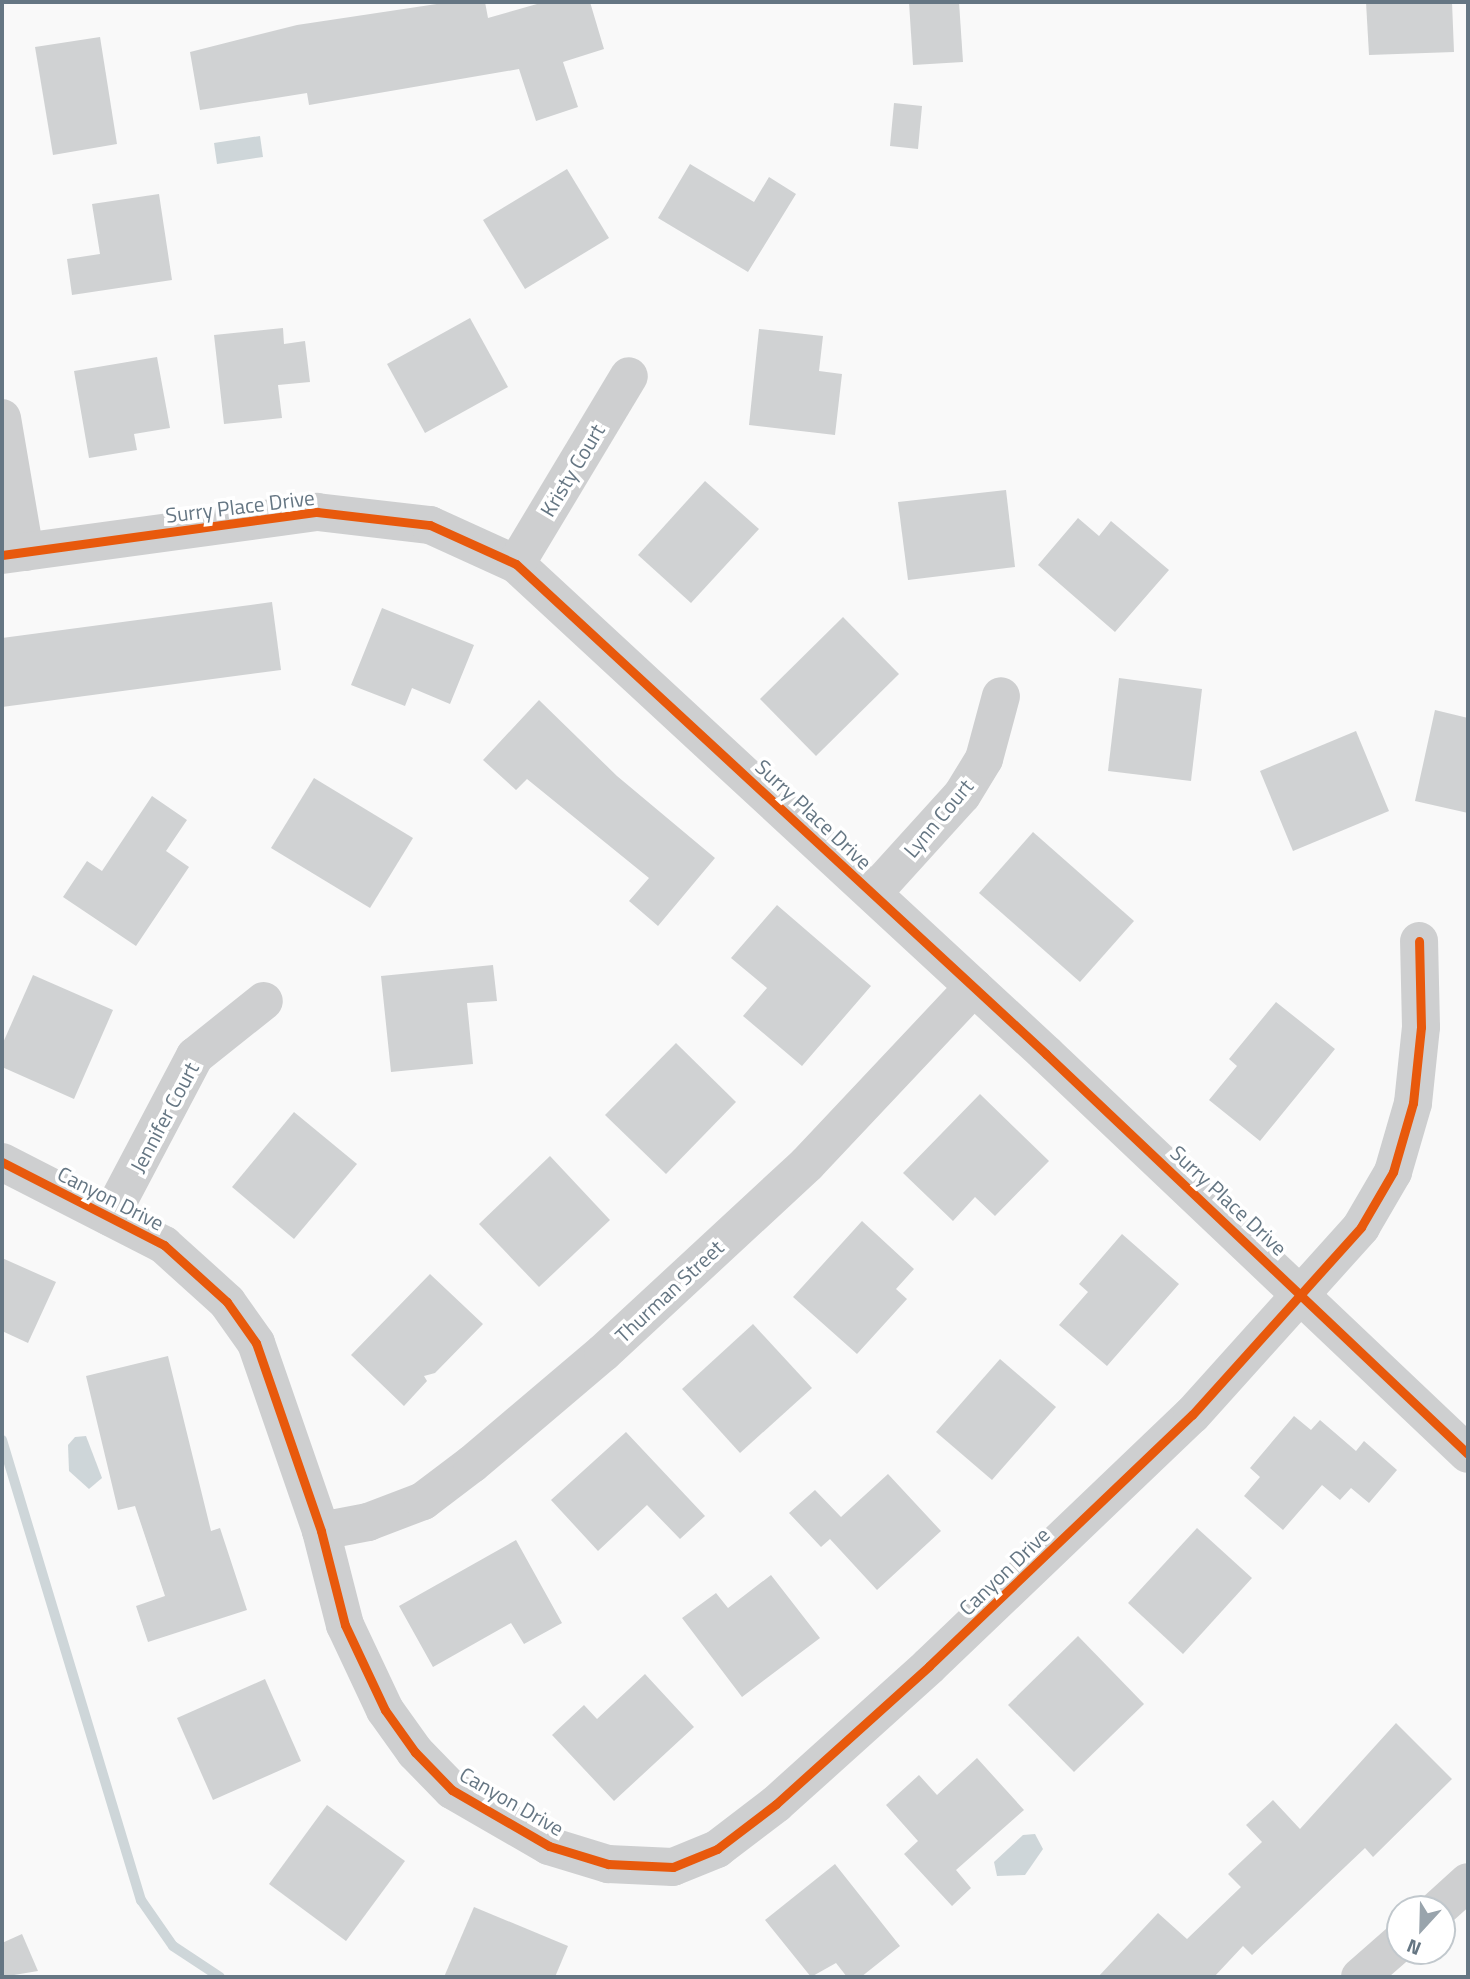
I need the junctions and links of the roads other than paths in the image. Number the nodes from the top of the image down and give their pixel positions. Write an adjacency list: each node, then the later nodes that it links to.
1 (629, 376): 4 (street, Kristy Court)
2 (2, 418): 3 (street)
3 (13, 554): 4 (street, Surry Place Drive)
4 (516, 564): 6 (street, Surry Place Drive)
5 (1001, 696): 6 (street, Lynn Court)
6 (873, 893): 8 (street, Surry Place Drive)
7 (1419, 941): 12 (street, Canyon Drive)
8 (974, 987): 12 (street, Surry Place Drive); 14 (street, Thurman Street)
9 (264, 1001): 11 (street, Jennifer Court)
10 (2, 1162): 11 (street, Canyon Drive)
11 (110, 1217): 14 (street, Canyon Drive)
12 (1303, 1294): 13 (street, Surry Place Drive); 14 (street, Canyon Drive)
13 (1468, 1454)
14 (321, 1531)
15 (1386, 1954): 16 (street)
16 (1360, 1977)

